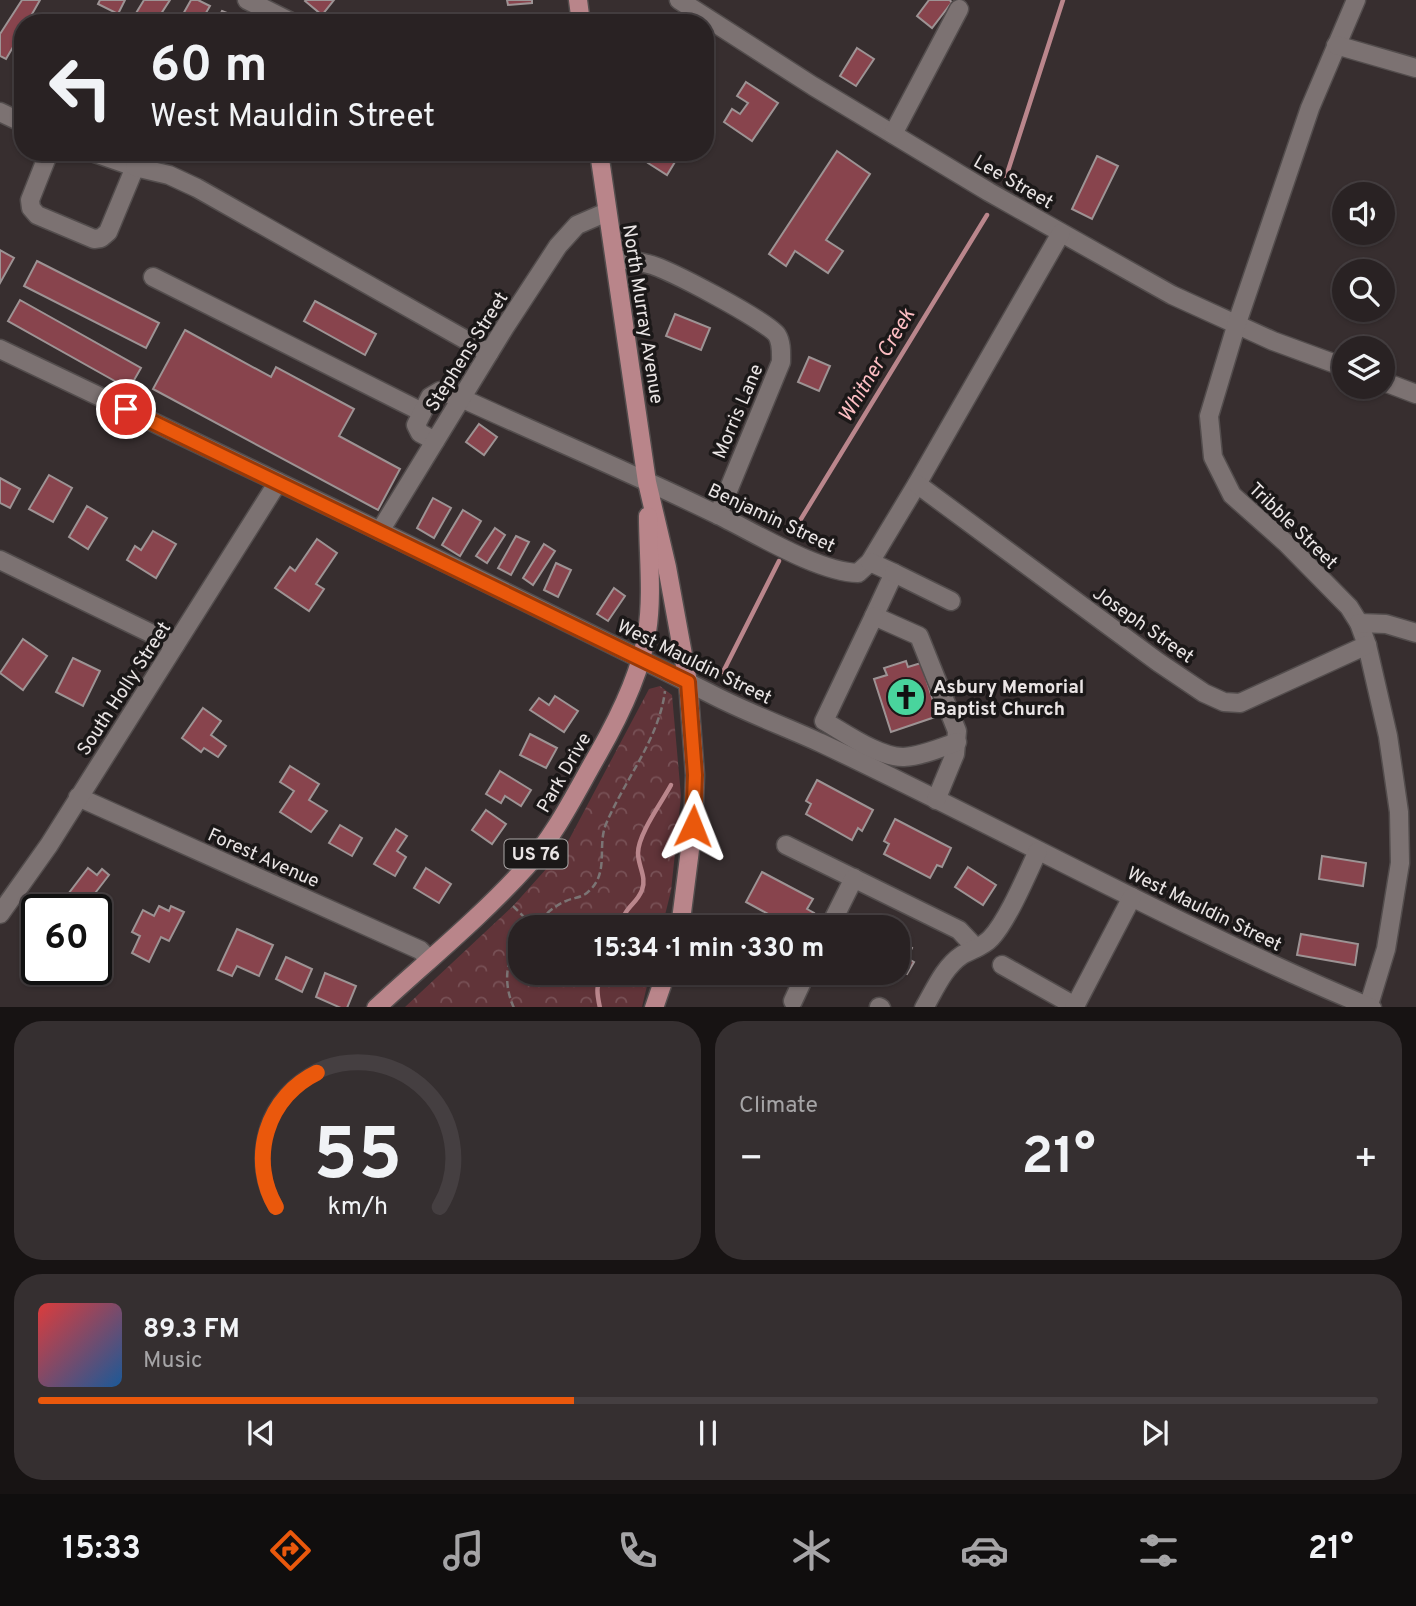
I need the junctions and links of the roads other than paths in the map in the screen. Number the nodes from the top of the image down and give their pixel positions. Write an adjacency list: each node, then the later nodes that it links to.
1 (247, 0): 6 (street)
2 (679, 0): 4 (street, Lee Street)
3 (1356, 0): 8 (street, Tribble Street)
4 (704, 7)
5 (959, 9): 10 (street)
6 (275, 14)
7 (714, 14): 10 (street, Lee Street)
8 (1336, 45): 9 (street); 19 (street, Tribble Street)
9 (1416, 68)
10 (892, 134): 16 (street, Lee Street)
11 (45, 161): 14 (street)
12 (118, 161): 14 (street)
13 (600, 161): 15 (main road, North Murray Avenue / US 76)
14 (135, 167): 21 (street)
15 (607, 212): 17 (main road, North Murray Avenue / US 76); 21 (street, Stephens Street)
16 (1061, 233): 19 (street, Lee Street); 30 (street)
17 (615, 258): 29 (main road, North Murray Avenue / US 76); 31 (street, Morris Lane)
18 (153, 277): 26 (street)
19 (1237, 323): 22 (street, Lee Street); 38 (street, Tribble Street)
20 (0, 349): 28 (street, West Mauldin Street)
21 (489, 353): 25 (street, Stephens Street)
22 (1332, 363)
23 (1395, 387): 24 (street)
24 (1416, 394)
25 (461, 398): 26 (street); 27 (street, Stephens Street); 29 (street, Benjamin Street)
26 (422, 412): 27 (street)
27 (435, 441): 32 (street, Stephens Street)
28 (278, 482): 32 (street, West Mauldin Street); 40 (street, South Holly Street)
29 (647, 482): 31 (street, Benjamin Street); 42 (main road, North Murray Avenue / US 76); 43 (main road, North Murray Avenue / US 76)
30 (917, 484): 34 (street); 41 (street, Joseph Street)
31 (718, 515): 34 (street, Benjamin Street)
32 (380, 531): 42 (street, West Mauldin Street)
33 (0, 560): 40 (street)
34 (870, 562): 35 (street)
35 (894, 573): 36 (street); 37 (street)
36 (951, 601)
37 (874, 616): 44 (street); 44 (street)
38 (1359, 623): 39 (street); 41 (street, Tribble Street)
39 (1416, 633)
40 (175, 645): 45 (street, South Holly Street)
41 (1367, 645): 49 (street, Tribble Street)
42 (641, 659): 43 (street, West Mauldin Street); 56 (main road, Park Drive / US 76)
43 (688, 682): 46 (street, West Mauldin Street); 53 (main road, US 76)
44 (957, 742): 46 (street)
45 (78, 797): 52 (street, South Holly Street); 56 (street, Forest Avenue)
46 (936, 800): 48 (street, West Mauldin Street)
47 (786, 845): 50 (street)
48 (1038, 851): 51 (street, West Mauldin Street); 55 (street)
49 (1408, 865): 65 (street, Tribble Street)
50 (854, 878): 54 (street); 55 (street)
51 (1132, 897): 64 (street); 65 (street, West Mauldin Street)
52 (0, 914)
53 (682, 915)
54 (836, 915)
55 (976, 948): 63 (street)
56 (429, 959): 61 (main road, Park Drive / US 76)
57 (1002, 965): 64 (street)
58 (661, 985): 62 (main road)
59 (800, 985): 60 (street)
60 (793, 1001)
61 (376, 1007)
62 (653, 1007)
63 (924, 1007)
64 (1074, 1007)
65 (1370, 1007)

